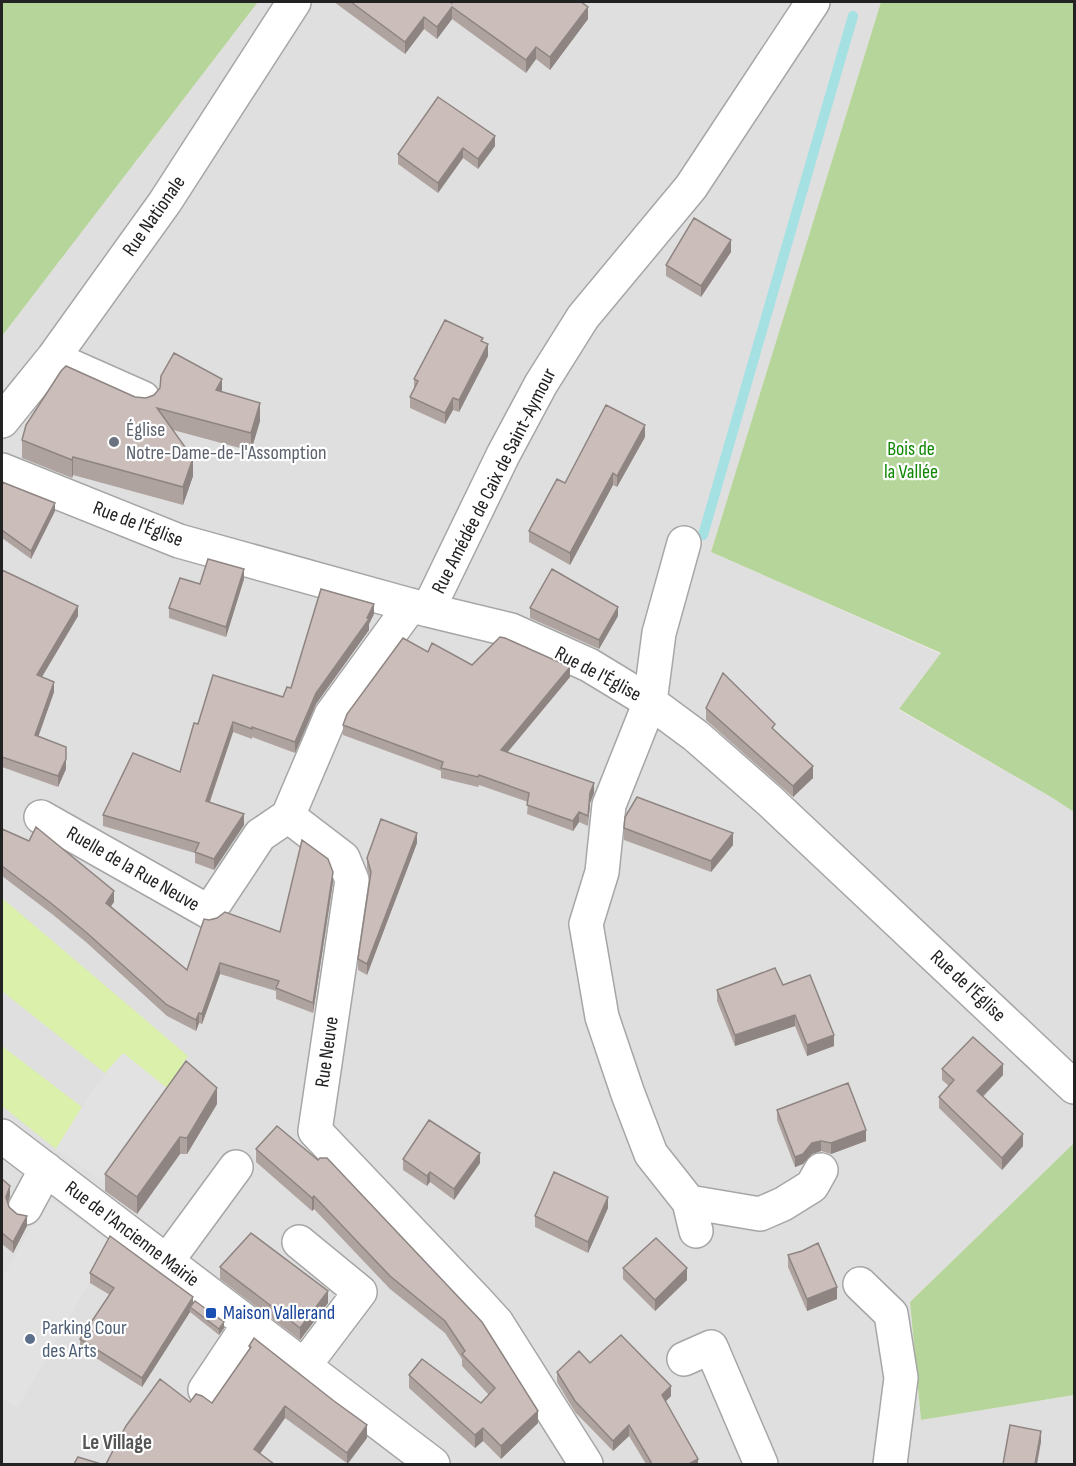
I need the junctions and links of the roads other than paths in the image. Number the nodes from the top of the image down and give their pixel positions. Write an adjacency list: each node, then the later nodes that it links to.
1 (294, 2): 3 (street, Rue Nationale)
2 (813, 2): 8 (street, Rue Amédée de Caix de Saint-Aymour)
3 (52, 358): 4 (street); 5 (street, Rue Nationale)
4 (142, 398)
5 (2, 421)
6 (2, 470): 8 (street, Rue de l'Église)
7 (684, 543): 9 (street)
8 (419, 607): 9 (street, Rue de l'Église); 10 (street)
9 (650, 702): 12 (street, Rue de l'Église); 16 (street)
10 (288, 816): 11 (street, Ruelle de la Rue Neuve); 26 (street, Rue Neuve)
11 (41, 817)
12 (1074, 1086)
13 (2, 1136): 15 (street, Rue de l'Ancienne Mairie)
14 (236, 1167): 19 (street)
15 (46, 1169): 17 (street); 19 (street, Rue de l'Ancienne Mairie)
16 (821, 1170)
17 (25, 1208)
18 (299, 1242): 23 (street)
19 (167, 1261): 21 (street, Rue de l'Ancienne Mairie)
20 (860, 1284): 28 (street)
21 (249, 1324): 23 (street, Rue de l'Ancienne Mairie); 24 (street)
22 (684, 1359): 27 (street)
23 (304, 1366): 25 (street, Rue de l'Ancienne Mairie)
24 (205, 1390)
25 (433, 1464)
26 (586, 1464)
27 (761, 1464)
28 (890, 1464)

